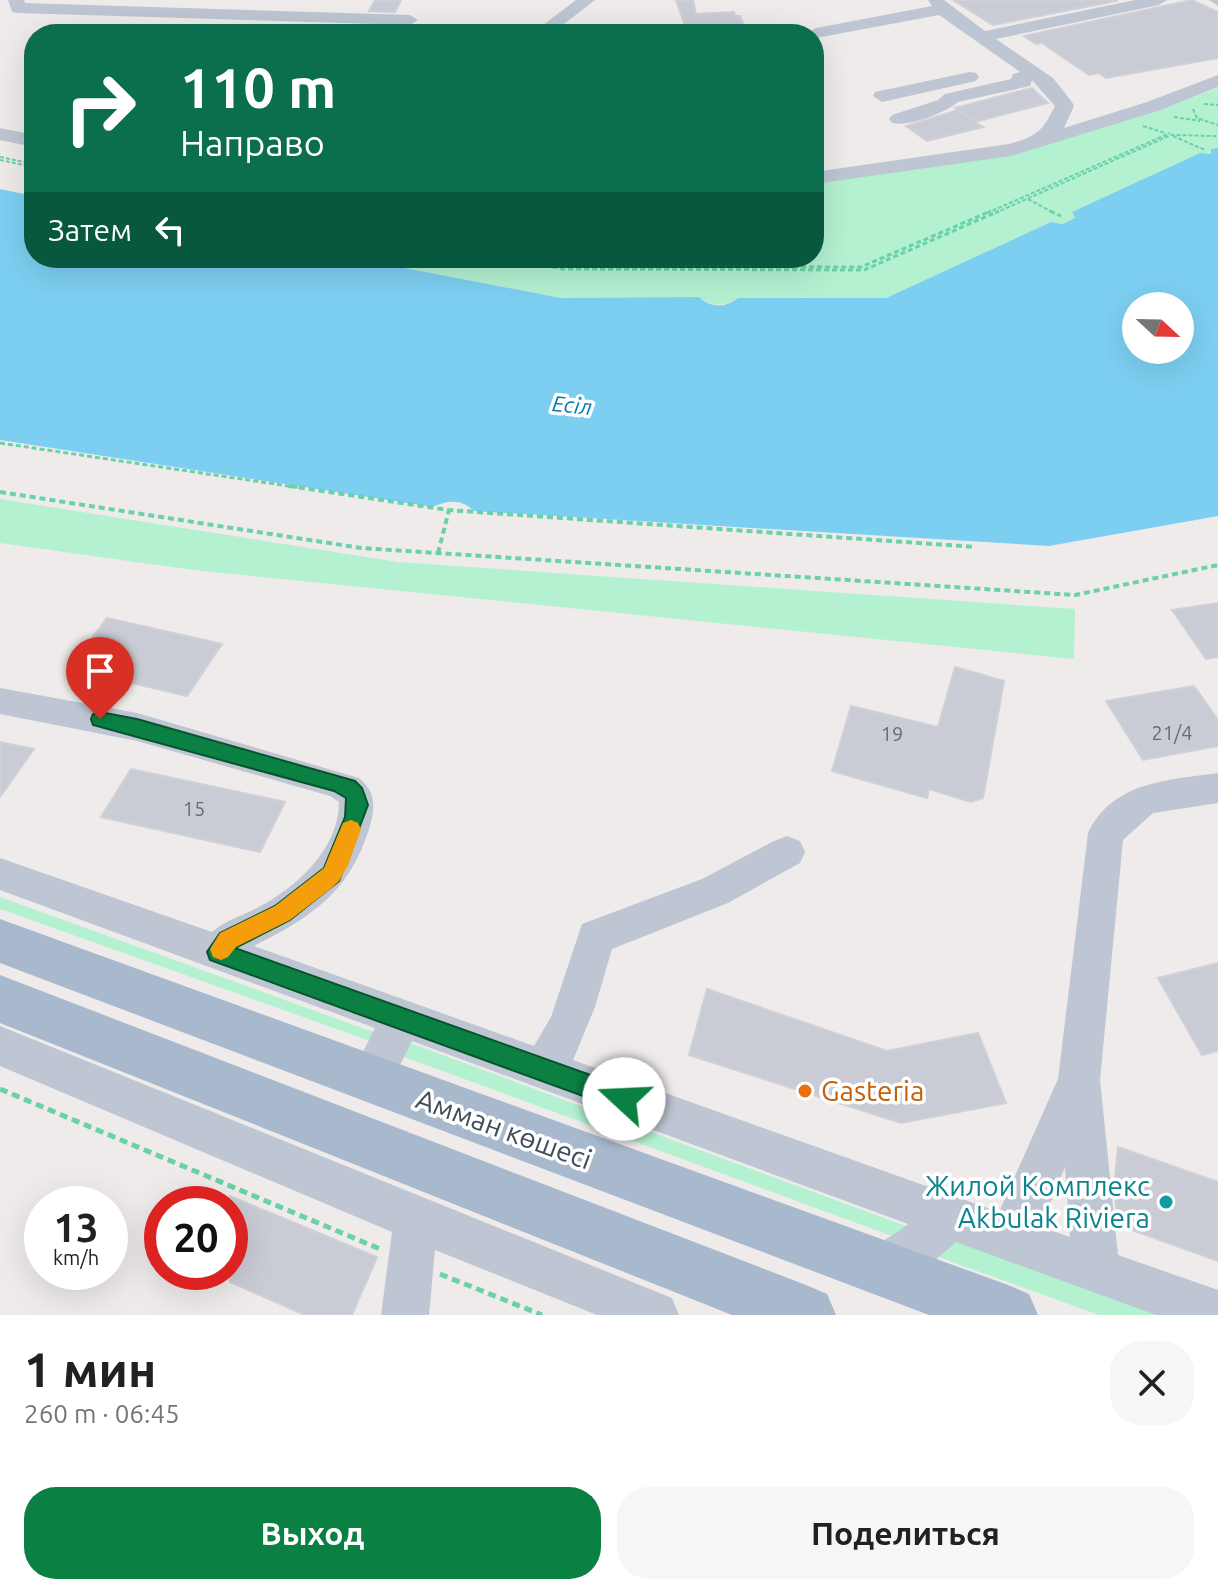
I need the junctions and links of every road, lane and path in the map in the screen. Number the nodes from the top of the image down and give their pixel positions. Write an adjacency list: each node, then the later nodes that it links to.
1 (16, 0): 6 (street)
2 (422, 0): 9 (street)
3 (1159, 0): 12 (street)
4 (587, 1): 10 (street)
5 (939, 5): 11 (street); 12 (street)
6 (195, 11): 7 (street); 8 (street)
7 (209, 24)
8 (367, 24)
9 (409, 24)
10 (554, 24)
11 (824, 31)
12 (981, 37): 13 (street)
13 (1031, 75): 15 (street); 17 (street); 19 (street)
14 (1218, 81): 18 (street)
15 (882, 96)
16 (1218, 105): 20 (path)
17 (1065, 106): 18 (street); 26 (street)
18 (1109, 117): 26 (street)
19 (899, 119)
20 (1218, 125)
21 (1166, 133): 23 (path); 24 (path); 31 (path)
22 (0, 134): 25 (street)
23 (1171, 135): 24 (path); 27 (path); 32 (path)
24 (1218, 135)
25 (24, 139)
26 (1036, 143): 30 (street)
27 (1205, 150)
28 (0, 159): 29 (path)
29 (24, 163)
30 (824, 176)
31 (1022, 196): 32 (path); 34 (path)
32 (1028, 199): 33 (path); 35 (path)
33 (1061, 216)
34 (824, 267)
35 (558, 268)
36 (0, 443): 38 (path)
37 (0, 492): 40 (path)
38 (449, 510): 39 (path); 40 (path)
39 (976, 547)
40 (438, 553): 41 (path)
41 (1218, 565)
42 (0, 701): 47 (street)
43 (1218, 788): 53 (street)
44 (787, 852): 51 (street)
45 (0, 874): 47 (street)
46 (0, 941): 52 (main road, Амман көшесі)
47 (218, 952): 49 (street)
48 (0, 999): 64 (main road)
49 (402, 1018): 51 (street); 52 (street)
50 (0, 1046): 57 (street)
51 (541, 1069): 55 (street)
52 (370, 1080): 58 (main road, Амман көшесі)
53 (1079, 1080): 56 (street); 59 (street)
54 (0, 1089): 57 (path)
55 (949, 1218): 56 (street); 58 (street)
56 (1005, 1238): 59 (street)
57 (413, 1241): 61 (street); 62 (path); 63 (street)
58 (883, 1267): 65 (main road, Амман көшесі)
59 (1100, 1272): 60 (street)
60 (1218, 1314)
61 (405, 1315)
62 (542, 1315)
63 (655, 1315)
64 (806, 1315)
65 (1008, 1315)

